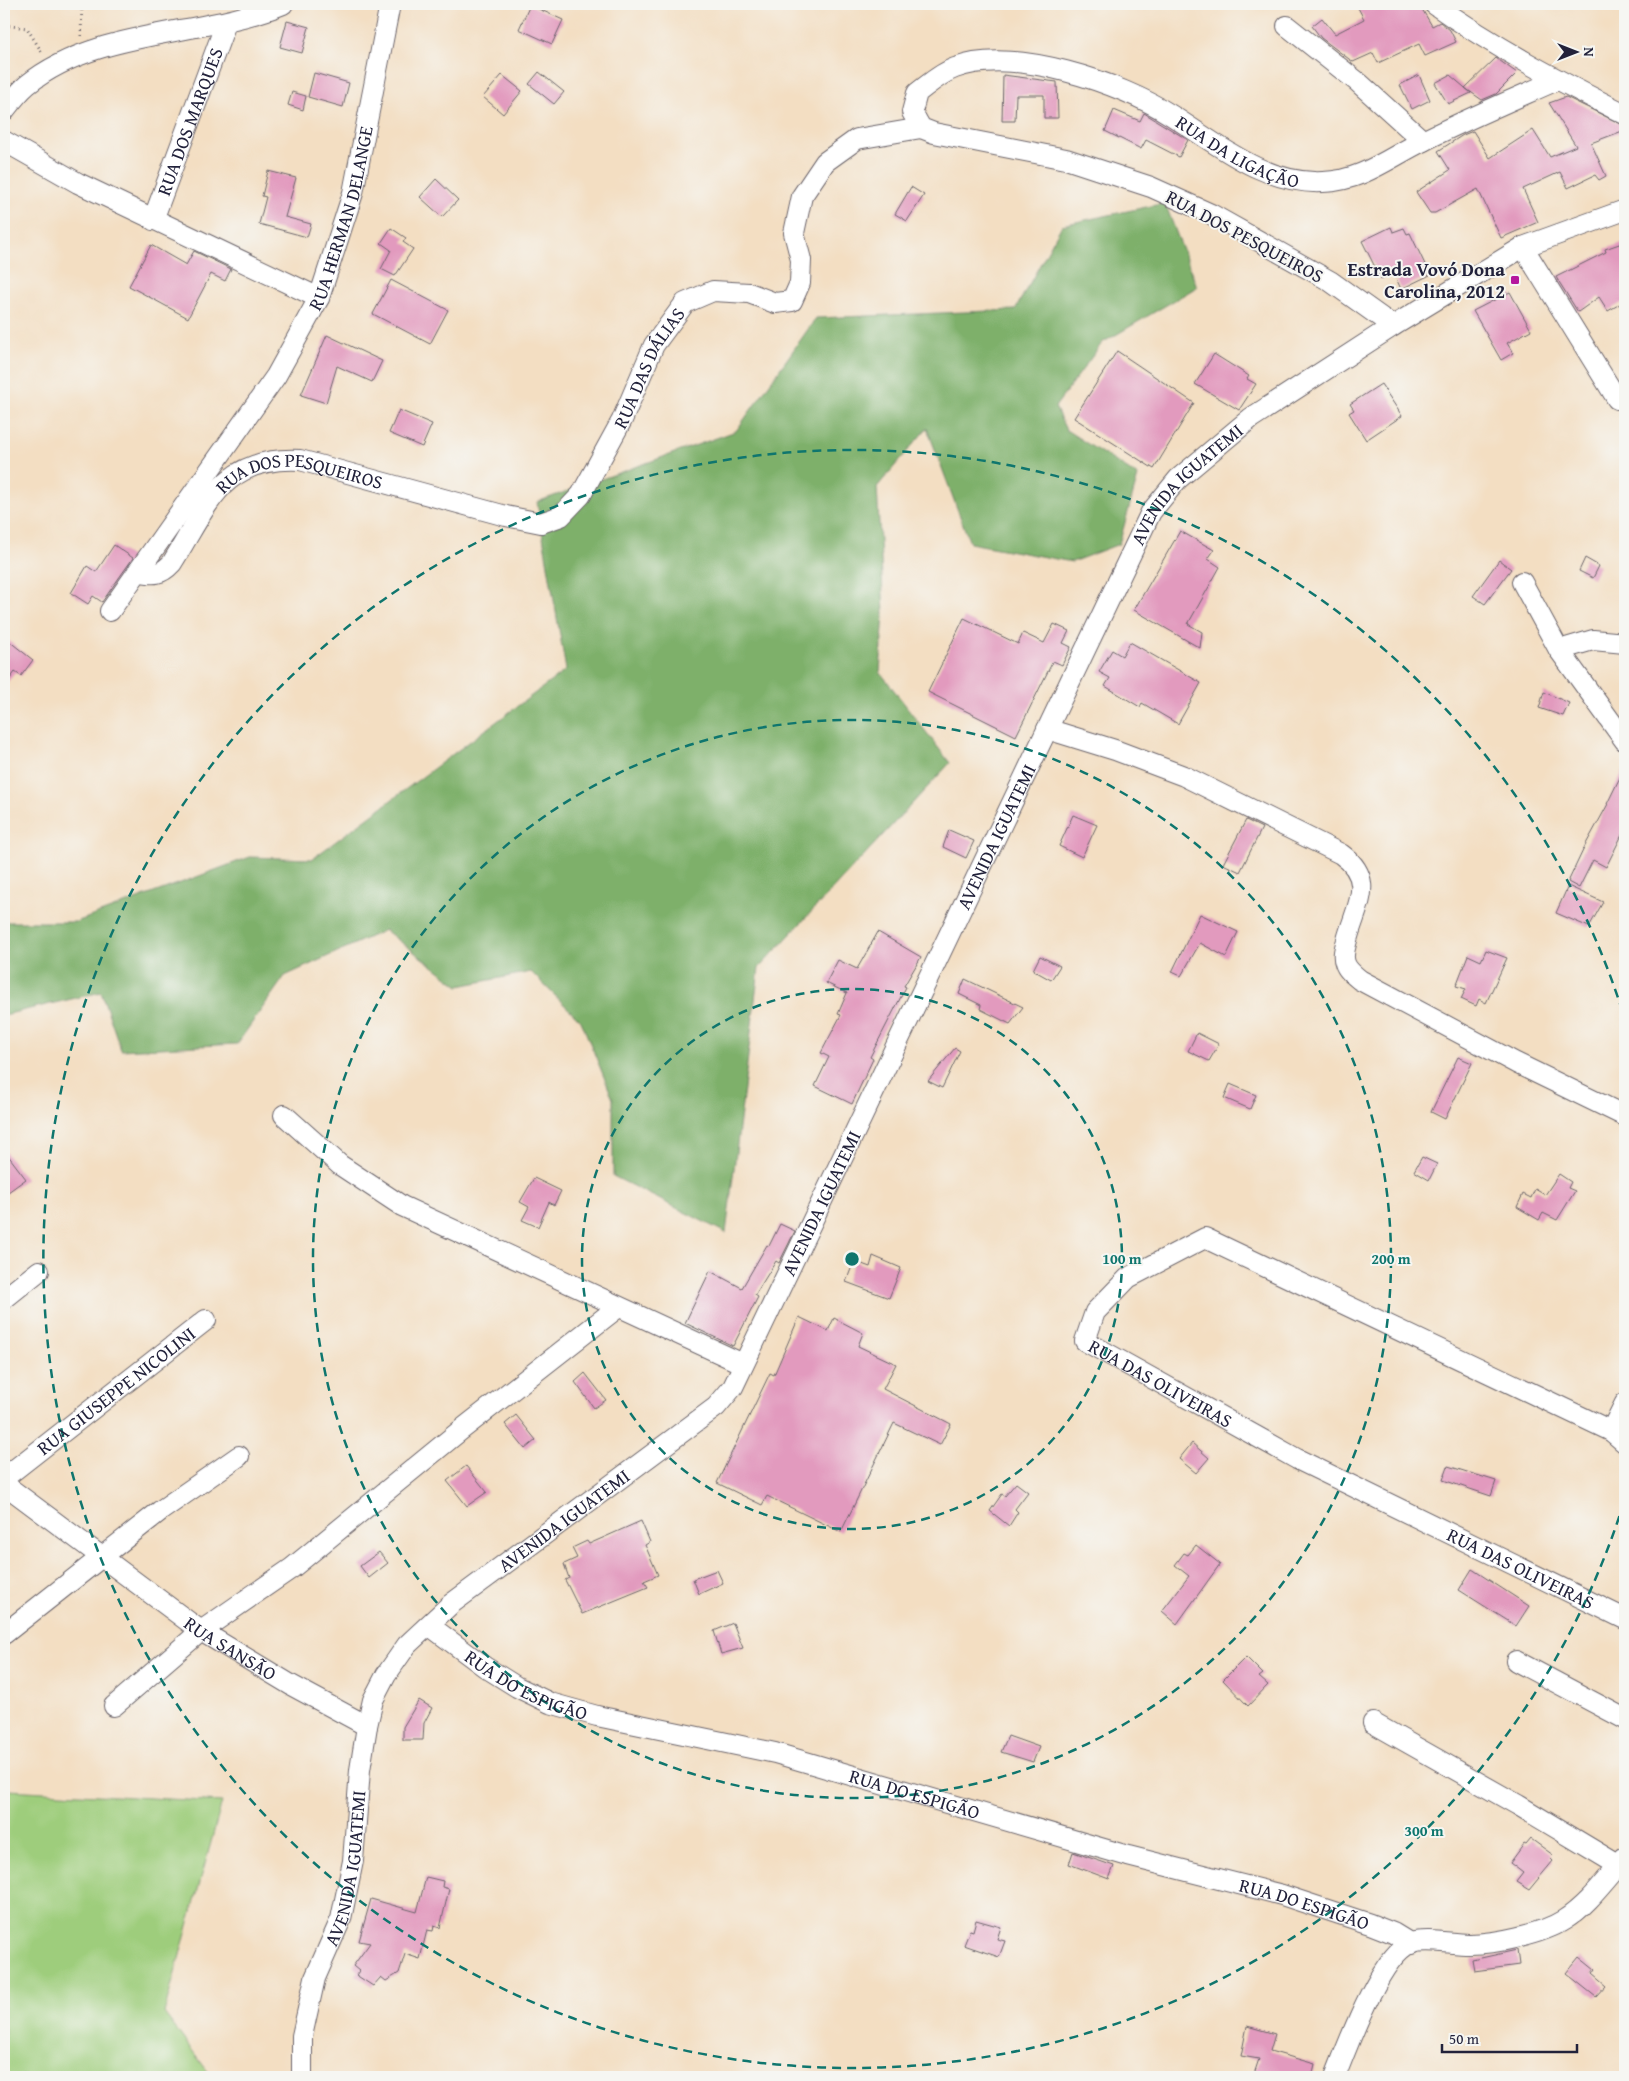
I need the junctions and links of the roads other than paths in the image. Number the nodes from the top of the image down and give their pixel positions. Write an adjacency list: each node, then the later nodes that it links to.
1 (283, 4): 4 (street)
2 (390, 4): 15 (street, RUA HERMAN DELANGE)
3 (1434, 4): 6 (street)
4 (226, 23): 7 (street); 13 (street, RUA DOS MARQUES)
5 (1287, 26): 11 (street)
6 (1557, 80): 8 (street); 11 (street, RUA DA LIGAÇÃO)
7 (4, 110)
8 (1625, 114)
9 (921, 128): 11 (street, RUA DA LIGAÇÃO); 16 (street, RUA DOS PESQUEIROS); 18 (street, RUA DAS DÁLIAS)
10 (4, 141): 13 (street)
11 (1423, 141)
12 (1625, 210): 14 (street, AVENIDA IGUATEMI)
13 (153, 220): 15 (street)
14 (1523, 247): 16 (street, AVENIDA IGUATEMI); 17 (street)
15 (319, 298): 19 (street, RUA HERMAN DELANGE)
16 (1393, 326): 24 (street, AVENIDA IGUATEMI)
17 (1617, 399)
18 (506, 516): 19 (street, RUA DOS PESQUEIROS)
19 (138, 571): 21 (street, RUA HERMAN DELANGE)
20 (1522, 582): 23 (street)
21 (110, 611)
22 (1625, 643): 23 (street)
23 (1559, 650): 25 (street)
24 (1047, 729): 27 (street); 32 (street, AVENIDA IGUATEMI)
25 (1620, 735)
26 (284, 1115): 30 (street)
27 (1625, 1116)
28 (39, 1271): 29 (street)
29 (4, 1299)
30 (618, 1308): 32 (street); 41 (street)
31 (206, 1320): 36 (street, RUA GIUSEPPE NICOLINI)
32 (743, 1364): 40 (street, AVENIDA IGUATEMI)
33 (1625, 1404): 34 (street)
34 (1618, 1437): 39 (street, RUA DAS OLIVEIRAS)
35 (239, 1456): 38 (street)
36 (4, 1478)
37 (4, 1484): 38 (street, RUA SANSÃO)
38 (102, 1556): 41 (street, RUA SANSÃO); 42 (street)
39 (1625, 1619)
40 (430, 1626): 47 (street, AVENIDA IGUATEMI); 49 (street, RUA DO ESPIGÃO)
41 (201, 1631): 44 (street); 47 (street, RUA SANSÃO)
42 (4, 1634)
43 (1516, 1662): 45 (street)
44 (114, 1706)
45 (1625, 1719)
46 (1373, 1723): 48 (street)
47 (368, 1726): 50 (street, AVENIDA IGUATEMI)
48 (1622, 1861): 49 (street)
49 (1411, 1944): 51 (street)
50 (302, 2077)
51 (1335, 2077)

